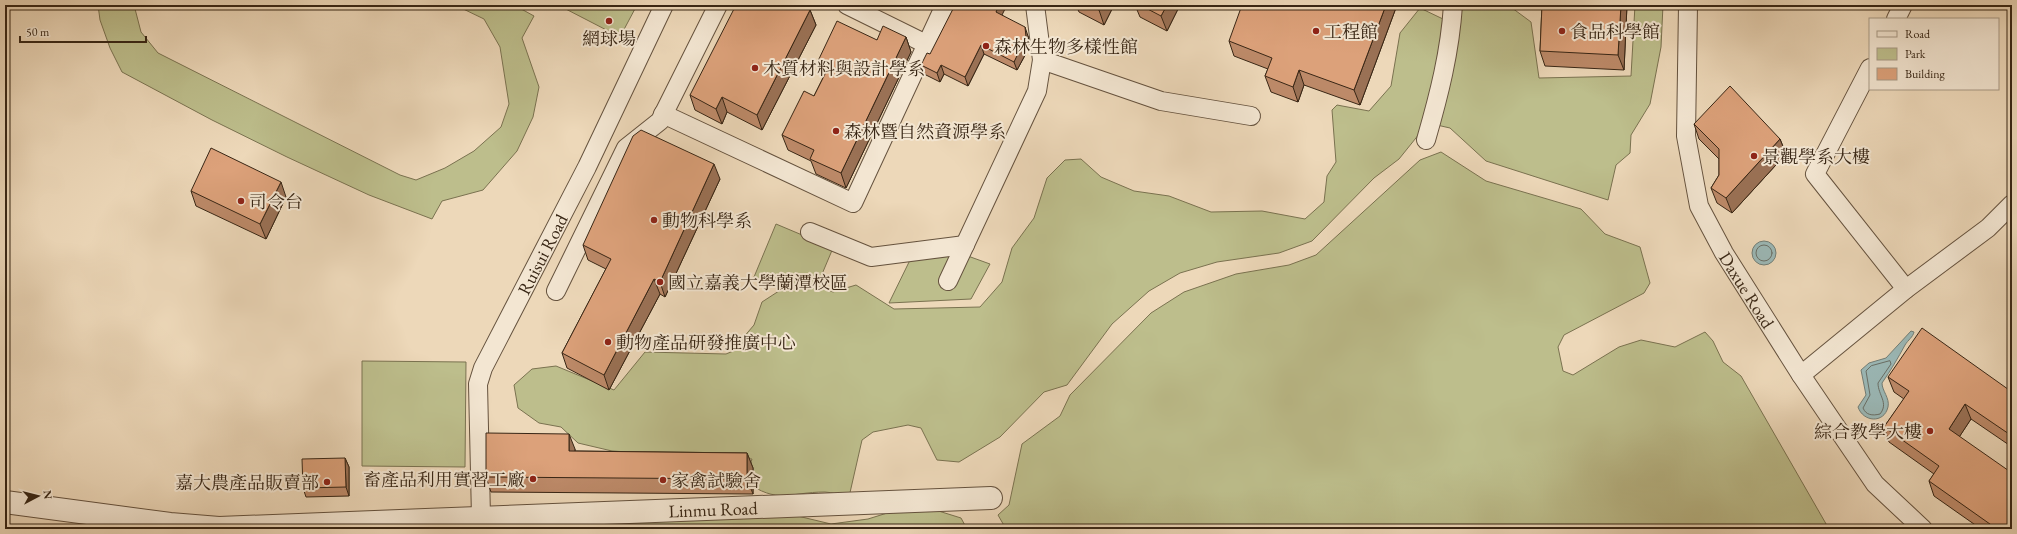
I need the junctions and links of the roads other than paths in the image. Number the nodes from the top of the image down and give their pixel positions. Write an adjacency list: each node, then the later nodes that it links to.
1 (664, 5): 25 (street, Ruisui Road)
2 (718, 5): 13 (street)
3 (847, 5): 10 (street)
4 (945, 5): 10 (street)
5 (1035, 5): 11 (street)
6 (1452, 5): 15 (street)
7 (1688, 5): 22 (street, Daxue Road)
8 (1903, 5): 9 (street)
9 (1896, 18)
10 (926, 44): 13 (street)
11 (1042, 60): 14 (street); 18 (street)
12 (1869, 70): 20 (street)
13 (663, 114): 21 (street)
14 (1251, 116)
15 (1426, 140)
16 (2012, 204): 20 (street)
17 (810, 232): 18 (street)
18 (965, 245): 19 (street)
19 (948, 281)
20 (1906, 289): 22 (street)
21 (556, 291)
22 (1801, 375): 26 (street, Daxue Road)
23 (991, 498): 25 (street, Linmu Road)
24 (5, 502): 25 (street, Linmu Road)
25 (481, 517)
26 (1923, 529)

